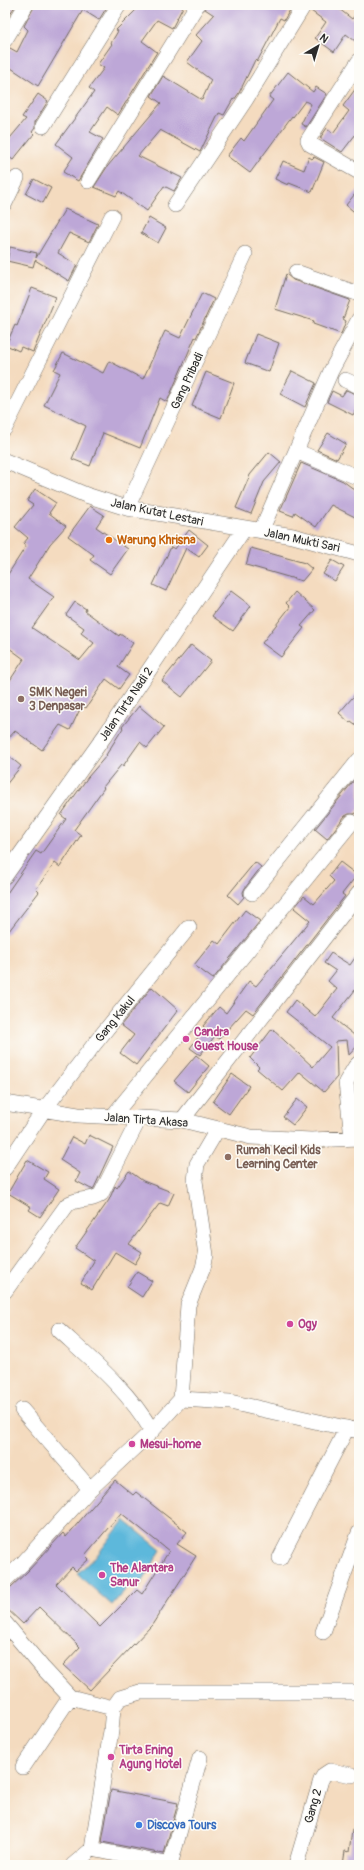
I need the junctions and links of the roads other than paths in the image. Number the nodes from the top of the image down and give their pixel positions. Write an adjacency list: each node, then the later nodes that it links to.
1 (26, 5): 5 (street)
2 (119, 5): 7 (street)
3 (197, 5): 10 (street)
4 (304, 5): 12 (street)
5 (5, 40)
6 (359, 61): 8 (street)
7 (43, 126)
8 (359, 172)
9 (17, 178): 11 (street)
10 (88, 181)
11 (5, 203)
12 (175, 205)
13 (112, 216): 20 (street)
14 (245, 254): 24 (street, Gang Pribadi)
15 (296, 272): 16 (street)
16 (359, 294)
17 (359, 319): 21 (street)
18 (345, 380): 19 (street)
19 (359, 386)
20 (5, 428)
21 (296, 451): 23 (street); 26 (street)
22 (5, 460): 24 (street, Jalan Kutat Lestari)
23 (359, 478)
24 (127, 508): 25 (street, Jalan Kutat Lestari)
25 (244, 529): 26 (street, Jalan Mukti Sari); 30 (street, Jalan Tirta Nadi 2)
26 (261, 531): 27 (street, Jalan Mukti Sari)
27 (359, 554)
28 (359, 760): 31 (street)
29 (352, 822): 37 (street)
30 (5, 876)
31 (252, 893)
32 (359, 893): 39 (street)
33 (189, 928): 36 (street, Gang Kakul)
34 (359, 1063): 41 (street)
35 (5, 1103): 36 (street, Jalan Tirta Akasa)
36 (43, 1111): 37 (street, Jalan Tirta Akasa); 42 (street, Gang Kakul)
37 (112, 1117): 38 (street, Jalan Tirta Akasa)
38 (139, 1119): 39 (street, Jalan Tirta Akasa); 43 (street)
39 (182, 1120): 40 (street, Jalan Tirta Akasa)
40 (217, 1130): 41 (street, Jalan Tirta Akasa); 45 (street)
41 (355, 1138)
42 (5, 1168)
43 (5, 1291)
44 (59, 1330): 48 (street)
45 (181, 1399): 47 (street); 48 (street)
46 (22, 1410): 49 (street)
47 (353, 1429): 51 (street)
48 (152, 1431): 49 (street)
49 (90, 1489): 52 (street)
50 (359, 1533): 54 (street)
51 (280, 1558)
52 (5, 1580)
53 (5, 1623): 56 (street)
54 (324, 1632)
55 (359, 1692): 57 (street)
56 (70, 1697): 57 (street); 59 (street)
57 (113, 1708): 61 (street)
58 (200, 1758): 63 (street)
59 (23, 1767)
60 (352, 1775): 64 (street, Gang 2)
61 (92, 1849): 62 (street); 63 (street)
62 (73, 1865)
63 (170, 1865)
64 (296, 1865)

